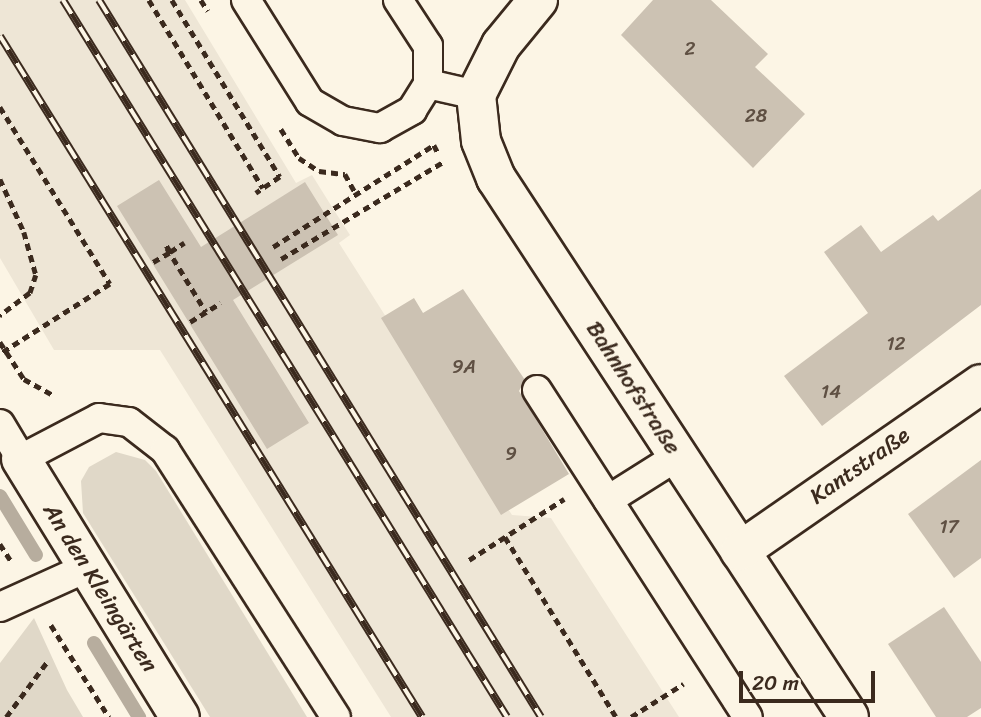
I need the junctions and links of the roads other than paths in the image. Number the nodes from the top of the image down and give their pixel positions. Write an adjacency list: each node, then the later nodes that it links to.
1 (246, 0): 4 (lane)
2 (398, 0): 4 (lane)
3 (538, 0): 5 (street)
4 (428, 84): 5 (lane)
5 (476, 95): 9 (street, Bahnhofstraße)
6 (981, 383): 12 (street, Kantstraße)
7 (537, 390): 11 (lane)
8 (0, 424): 10 (lane)
9 (678, 456): 11 (lane); 12 (street, Bahnhofstraße)
10 (21, 459): 13 (street, An den Kleingärten); 16 (lane)
11 (608, 500): 17 (lane)
12 (740, 551): 18 (street, Bahnhofstraße)
13 (88, 567): 14 (lane); 15 (street, An den Kleingärten)
14 (0, 607)
15 (180, 717)
16 (336, 717)
17 (748, 717)
18 (849, 717)

